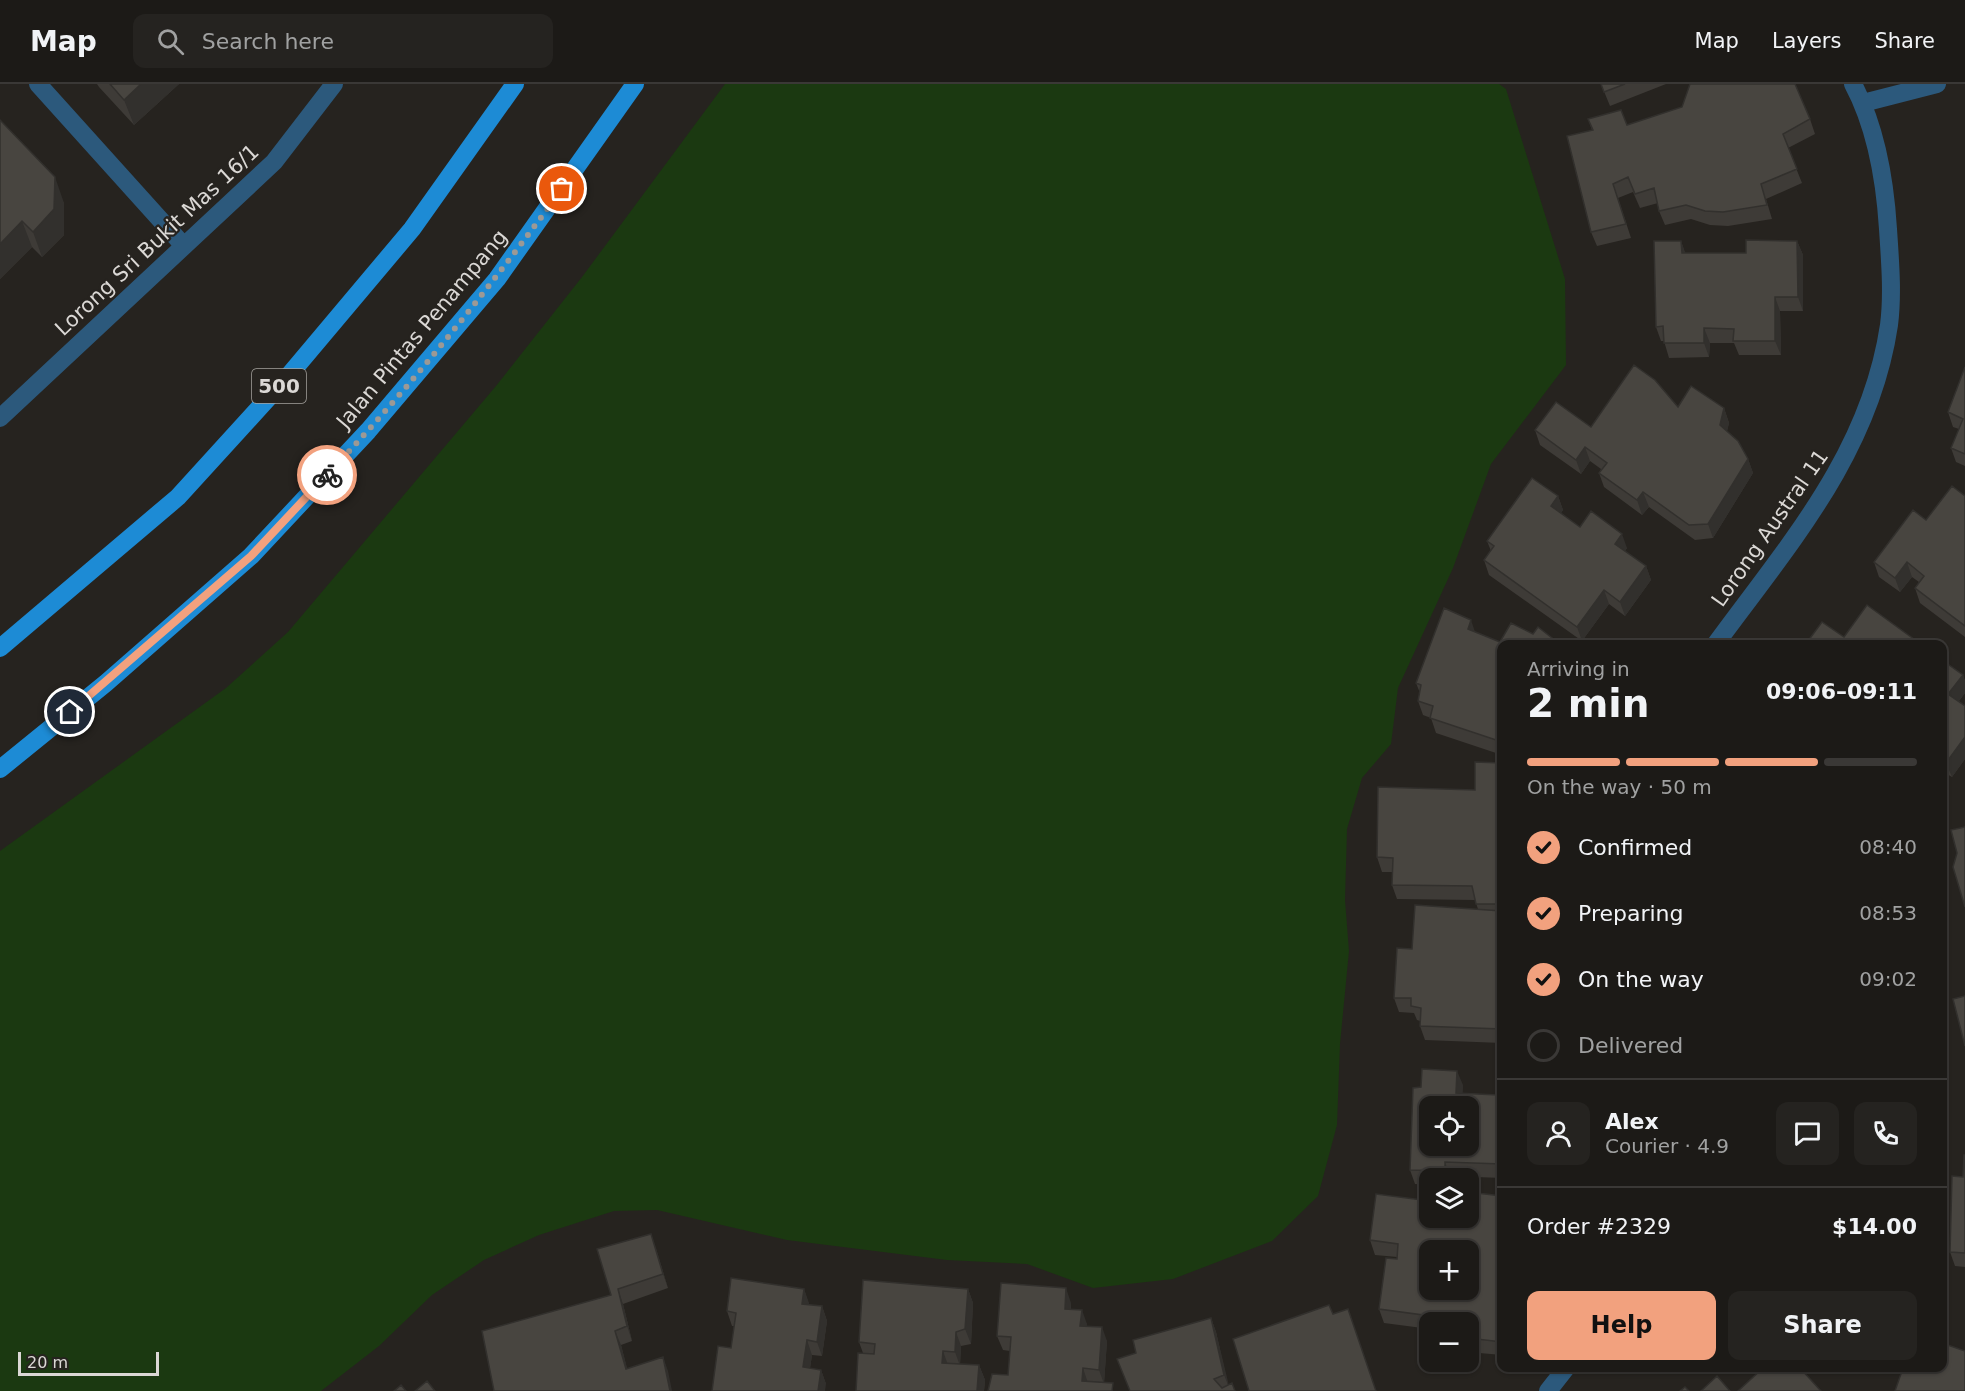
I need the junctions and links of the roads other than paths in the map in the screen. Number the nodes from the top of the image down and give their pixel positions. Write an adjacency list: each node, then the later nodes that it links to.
1 (38, 84): 8 (street)
2 (334, 84): 8 (street, Lorong Sri Bukit Mas 16/1)
3 (515, 84): 11 (main road, 500)
4 (635, 84): 12 (main road, Jalan Pintas Penampang)
5 (1853, 84): 7 (street, Lorong Austral 11)
6 (1937, 84): 7 (street)
7 (1863, 103): 10 (street, Lorong Austral 11)
8 (184, 246): 9 (street, Lorong Sri Bukit Mas 16/1)
9 (0, 418)
10 (1719, 640)
11 (0, 648)
12 (0, 769)
13 (1563, 1372): 14 (street)
14 (1548, 1391)

